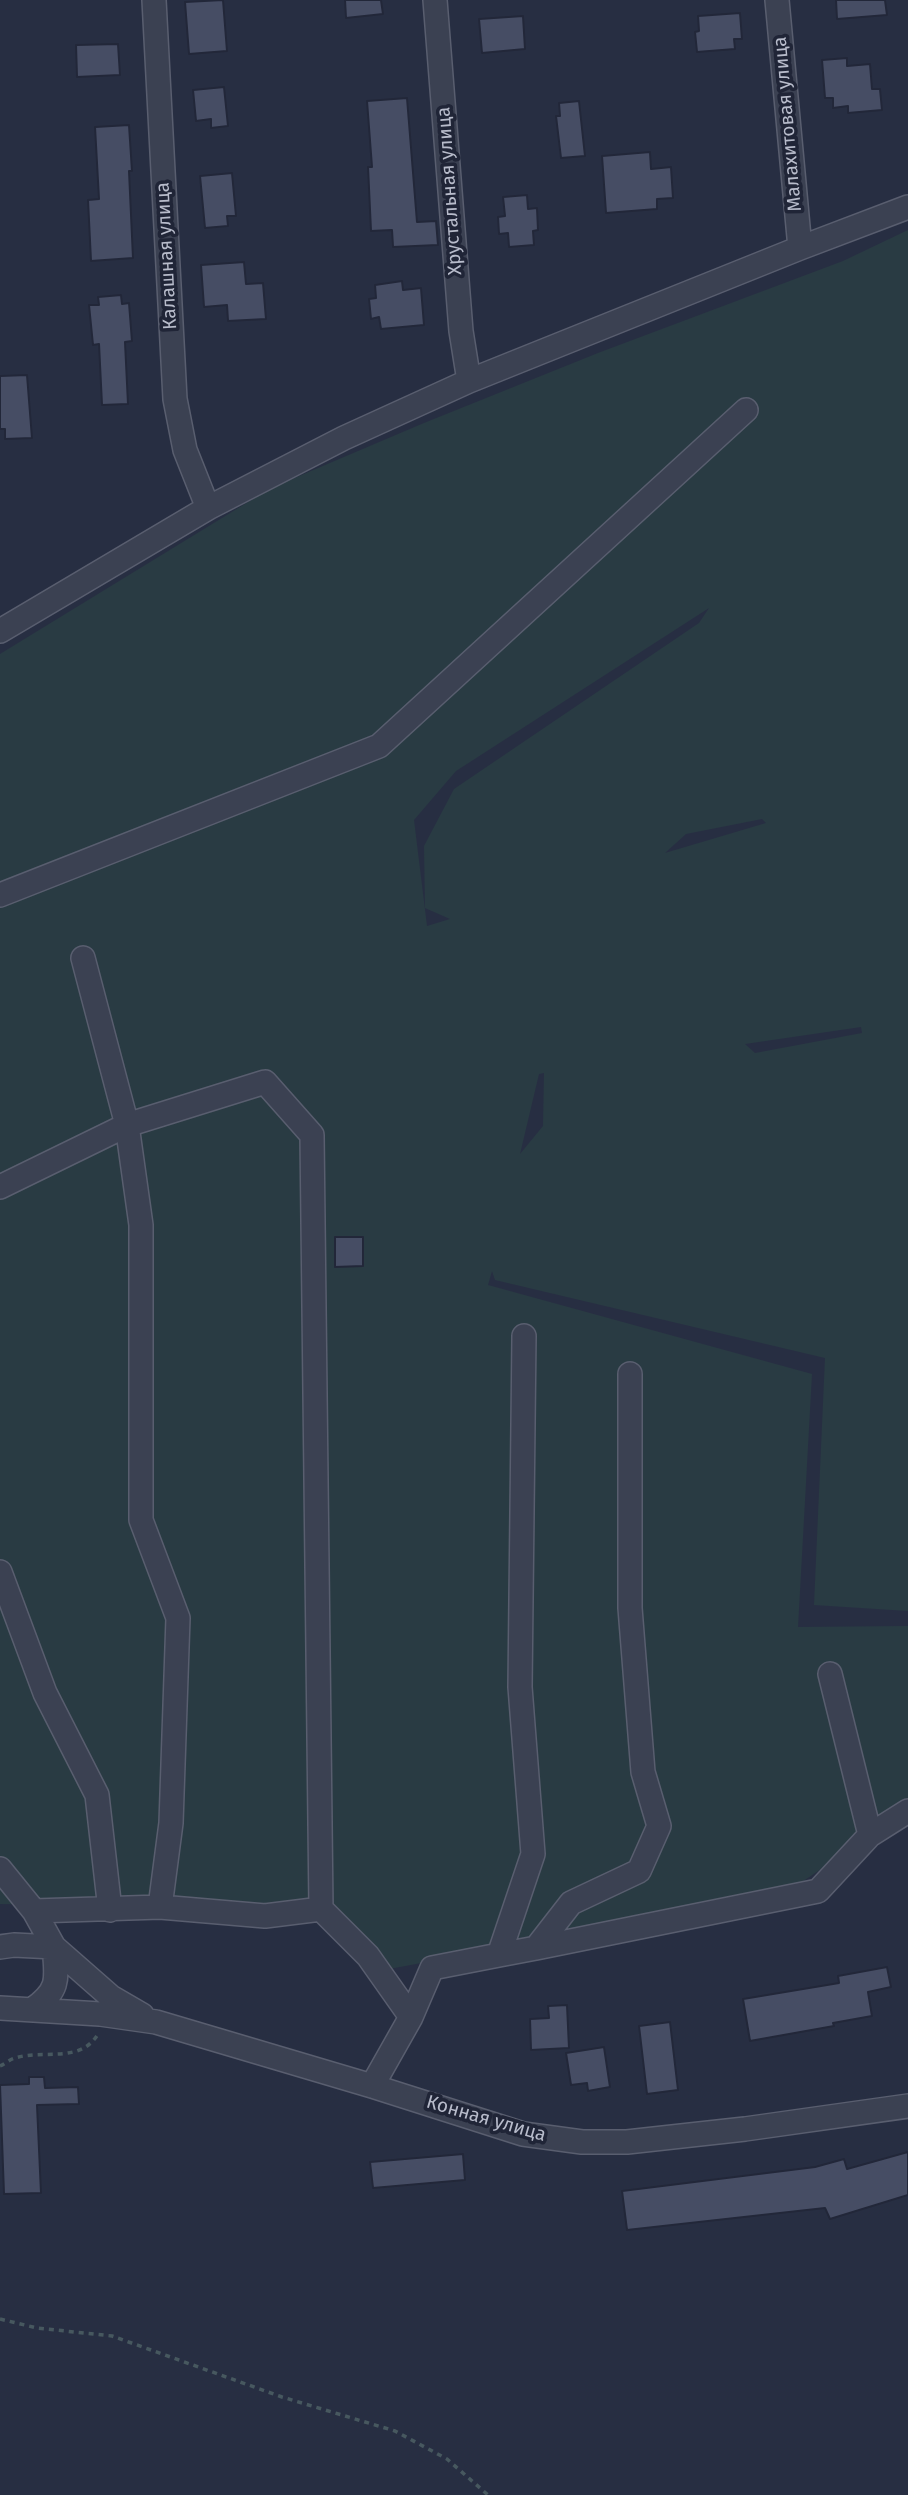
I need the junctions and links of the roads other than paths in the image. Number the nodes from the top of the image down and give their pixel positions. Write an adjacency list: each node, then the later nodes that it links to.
1 (154, 0): 8 (street, Калашная улица)
2 (435, 0): 6 (street, Хрустальная улица)
3 (777, 0): 5 (street, Малахитовая улица)
4 (908, 207): 5 (street)
5 (800, 248): 6 (street)
6 (469, 382): 8 (street)
7 (746, 410): 10 (street)
8 (208, 508): 9 (street)
9 (0, 631)
10 (0, 895)
11 (83, 958): 12 (street)
12 (127, 1125): 13 (street); 21 (street); 22 (street)
13 (0, 1187)
14 (524, 1336): 28 (street)
15 (630, 1374): 27 (street)
16 (0, 1572): 23 (street)
17 (830, 1674): 19 (street)
18 (908, 1811): 19 (street)
19 (870, 1835): 27 (street)
20 (0, 1869): 24 (street)
21 (160, 1907): 22 (street); 23 (street)
22 (321, 1909): 31 (street)
23 (110, 1910): 24 (street)
24 (34, 1911): 26 (street)
25 (0, 1947): 26 (street)
26 (54, 1947): 30 (street); 32 (street)
27 (536, 1948): 28 (street)
28 (499, 1955): 31 (street)
29 (0, 2008): 30 (street)
30 (33, 2010): 32 (street)
31 (411, 2017): 33 (street)
32 (156, 2022): 33 (street, Конная улица)
33 (372, 2085): 34 (street, Конная улица)
34 (908, 2106)

